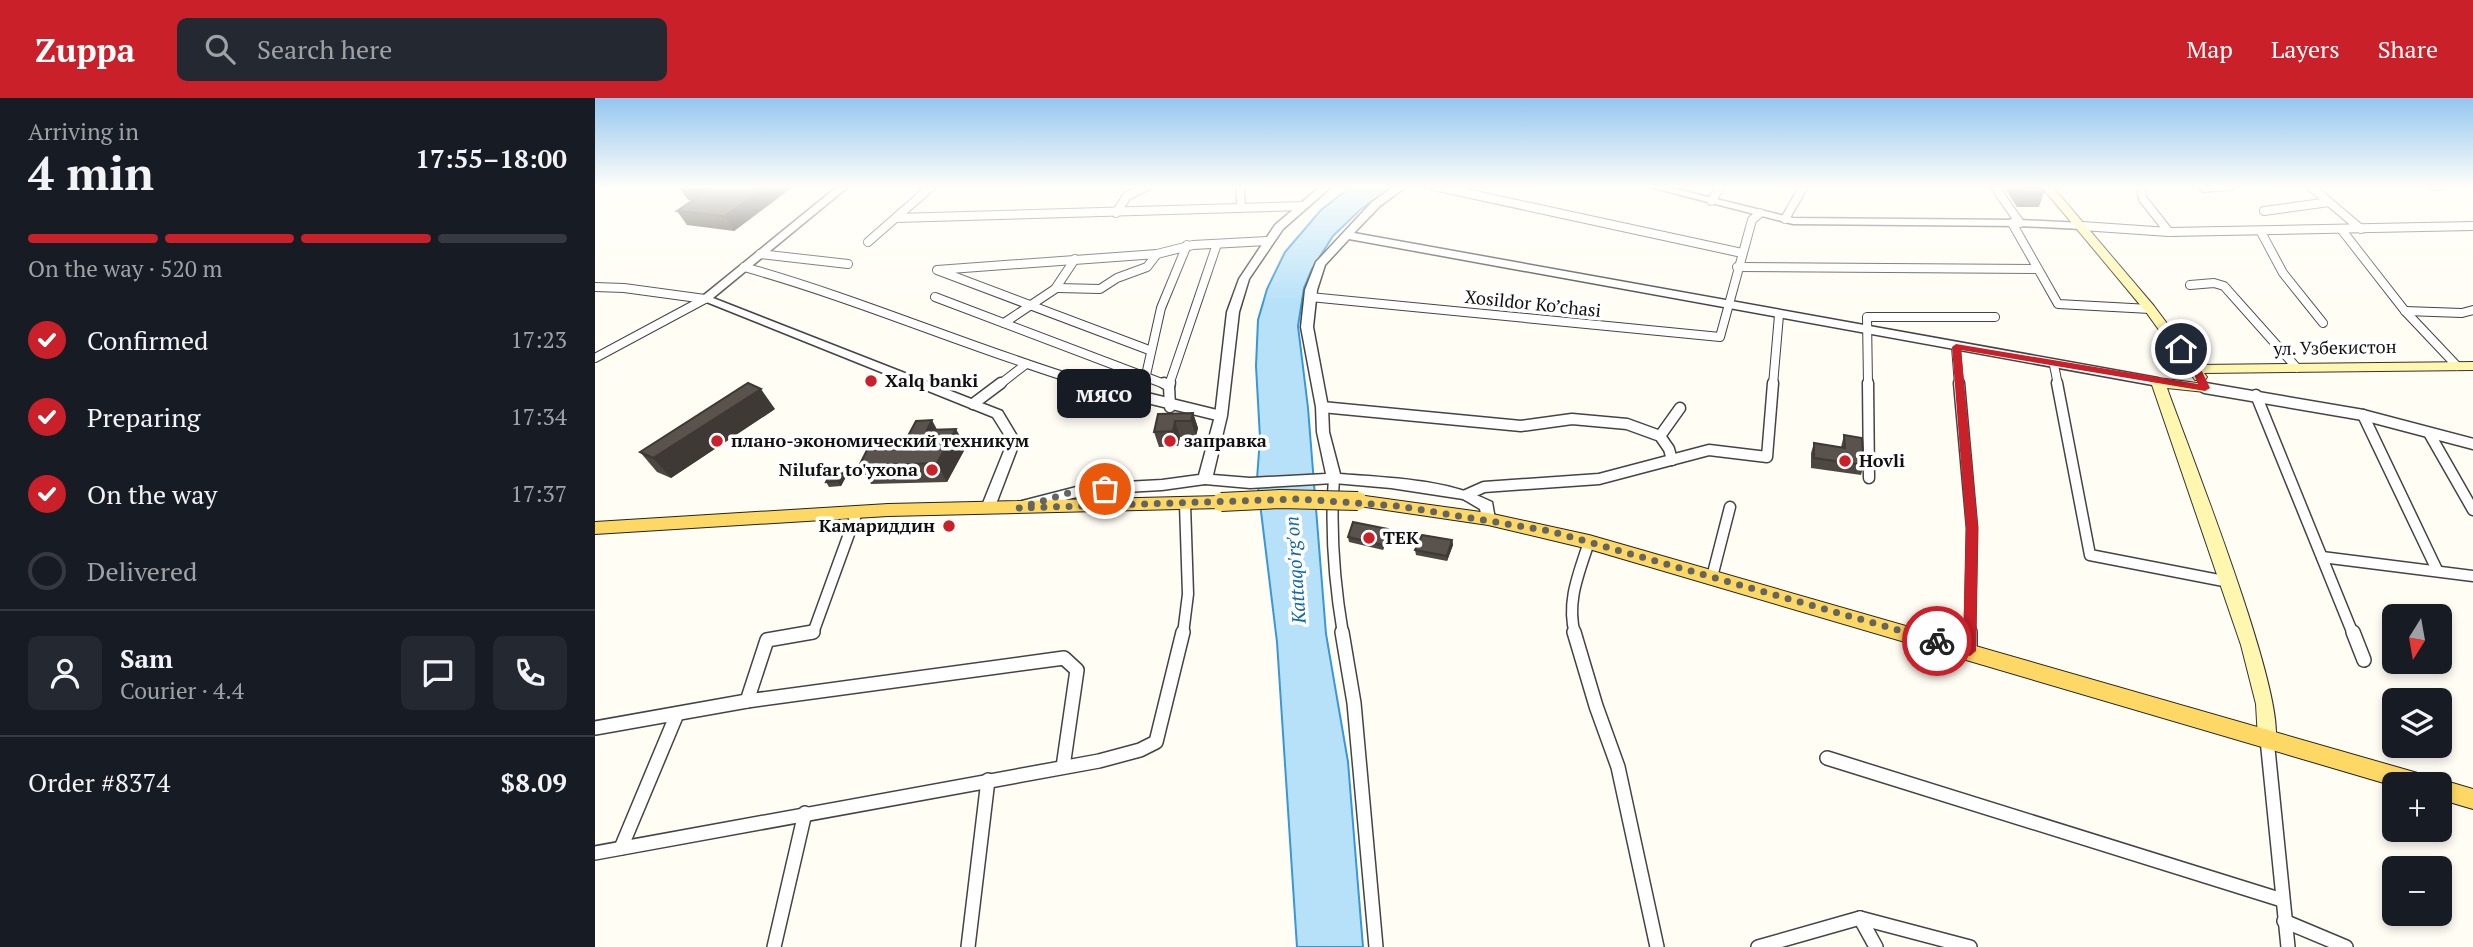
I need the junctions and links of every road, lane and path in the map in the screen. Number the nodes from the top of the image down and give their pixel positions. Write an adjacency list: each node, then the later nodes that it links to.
1 (795, 226): 23 (street)
2 (887, 226): 19 (street)
3 (1282, 226): 18 (street)
4 (1356, 226): 17 (street)
5 (1616, 226): 22 (street)
6 (1750, 226): 22 (street)
7 (2017, 226): 30 (street)
8 (2074, 226): 9 (street)
9 (2082, 226): 15 (street); 40 (main road)
10 (2164, 226): 15 (street)
11 (2357, 226): 14 (street)
12 (2473, 226): 14 (street)
13 (2341, 229): 14 (street); 16 (street); 42 (street)
14 (2361, 229)
15 (2169, 232): 16 (street)
16 (2261, 232): 46 (street)
17 (1347, 235): 36 (street); 39 (street)
18 (1267, 241): 20 (street); 67 (street)
19 (868, 242)
20 (1217, 244): 21 (street); 59 (street)
21 (1187, 245): 24 (street); 49 (street)
22 (1742, 253): 29 (street)
23 (760, 254): 25 (street); 28 (street)
24 (1157, 254): 26 (street); 34 (street)
25 (803, 259): 27 (street); 31 (street)
26 (1075, 259): 34 (street); 38 (street)
27 (848, 264)
28 (744, 267): 31 (street); 37 (street)
29 (1737, 267): 30 (street); 39 (street)
30 (2037, 269): 40 (street)
31 (782, 277): 51 (street)
32 (2190, 285): 55 (street)
33 (595, 287): 37 (street)
34 (1058, 288): 38 (street)
35 (935, 297): 45 (street)
36 (1310, 297): 39 (street, Xosildor Ko’chasi); 64 (street)
37 (705, 299): 50 (street); 62 (street)
38 (1030, 306): 45 (street); 49 (street)
39 (1729, 306): 43 (street)
40 (2150, 309): 56 (main road)
41 (2473, 310): 42 (street)
42 (2405, 311): 53 (street)
43 (1779, 315): 47 (street); 71 (street)
44 (1995, 317): 47 (street)
45 (1004, 323): 57 (street)
46 (2323, 323)
47 (1869, 330): 48 (street); 73 (street)
48 (1956, 347): 52 (street); 90 (street)
49 (1149, 350): 57 (street)
50 (595, 358)
51 (1026, 364): 62 (street); 63 (street)
52 (2054, 365): 58 (street); 89 (street)
53 (2457, 366): 54 (main road, ул. Узбекистон); 55 (main road, ул. Узбекистон)
54 (2473, 366)
55 (2297, 368): 56 (main road, ул. Узбекистон)
56 (2197, 369): 60 (main road)
57 (1146, 375): 59 (street)
58 (2158, 382): 60 (main road); 89 (main road)
59 (1169, 386): 63 (street)
60 (2205, 388): 61 (street)
61 (2256, 395): 66 (street); 85 (street)
62 (973, 404): 77 (street)
63 (1170, 407): 67 (street)
64 (1322, 407): 69 (street); 72 (street)
65 (1680, 408): 69 (street)
66 (2363, 415): 68 (street); 86 (street)
67 (1221, 416): 74 (street)
68 (2429, 433): 70 (street); 80 (street)
69 (1660, 436): 71 (street)
70 (2473, 444)
71 (1672, 460): 75 (street)
72 (1328, 478): 74 (street); 75 (street); 110 (street)
73 (1869, 478)
74 (1205, 479): 78 (street)
75 (1466, 495): 82 (street)
76 (1185, 504): 78 (main road); 82 (main road, bridge); 97 (street)
77 (988, 508): 78 (main road); 81 (main road)
78 (1019, 508)
79 (1730, 508): 88 (street)
80 (2473, 510)
81 (857, 512): 83 (main road); 92 (street)
82 (1488, 519): 84 (main road)
83 (595, 528)
84 (1589, 542): 88 (main road); 111 (street)
85 (2322, 557): 86 (street); 91 (street)
86 (2437, 570): 87 (street)
87 (2473, 576)
88 (1712, 577): 90 (main road)
89 (2229, 582): 95 (main road)
90 (1970, 651): 95 (main road)
91 (2364, 660)
92 (747, 701): 93 (street); 97 (street)
93 (677, 714): 94 (street); 103 (street)
94 (595, 728)
95 (2267, 739): 98 (main road); 105 (street)
96 (1827, 758): 105 (street)
97 (1063, 767): 99 (street)
98 (2382, 773)
99 (988, 780): 102 (street); 109 (street)
100 (2452, 793): 101 (main road)
101 (2473, 799)
102 (805, 813): 103 (street); 108 (street)
103 (621, 848): 104 (street)
104 (595, 853)
105 (2282, 900): 107 (street)
106 (1860, 918): 112 (street); 113 (street); 114 (street)
107 (2284, 921): 115 (street); 116 (street)
108 (774, 947)
109 (968, 947)
110 (1376, 947)
111 (1657, 947)
112 (1758, 947)
113 (1876, 947)
114 (1970, 947)
115 (2288, 947)
116 (2346, 947)

